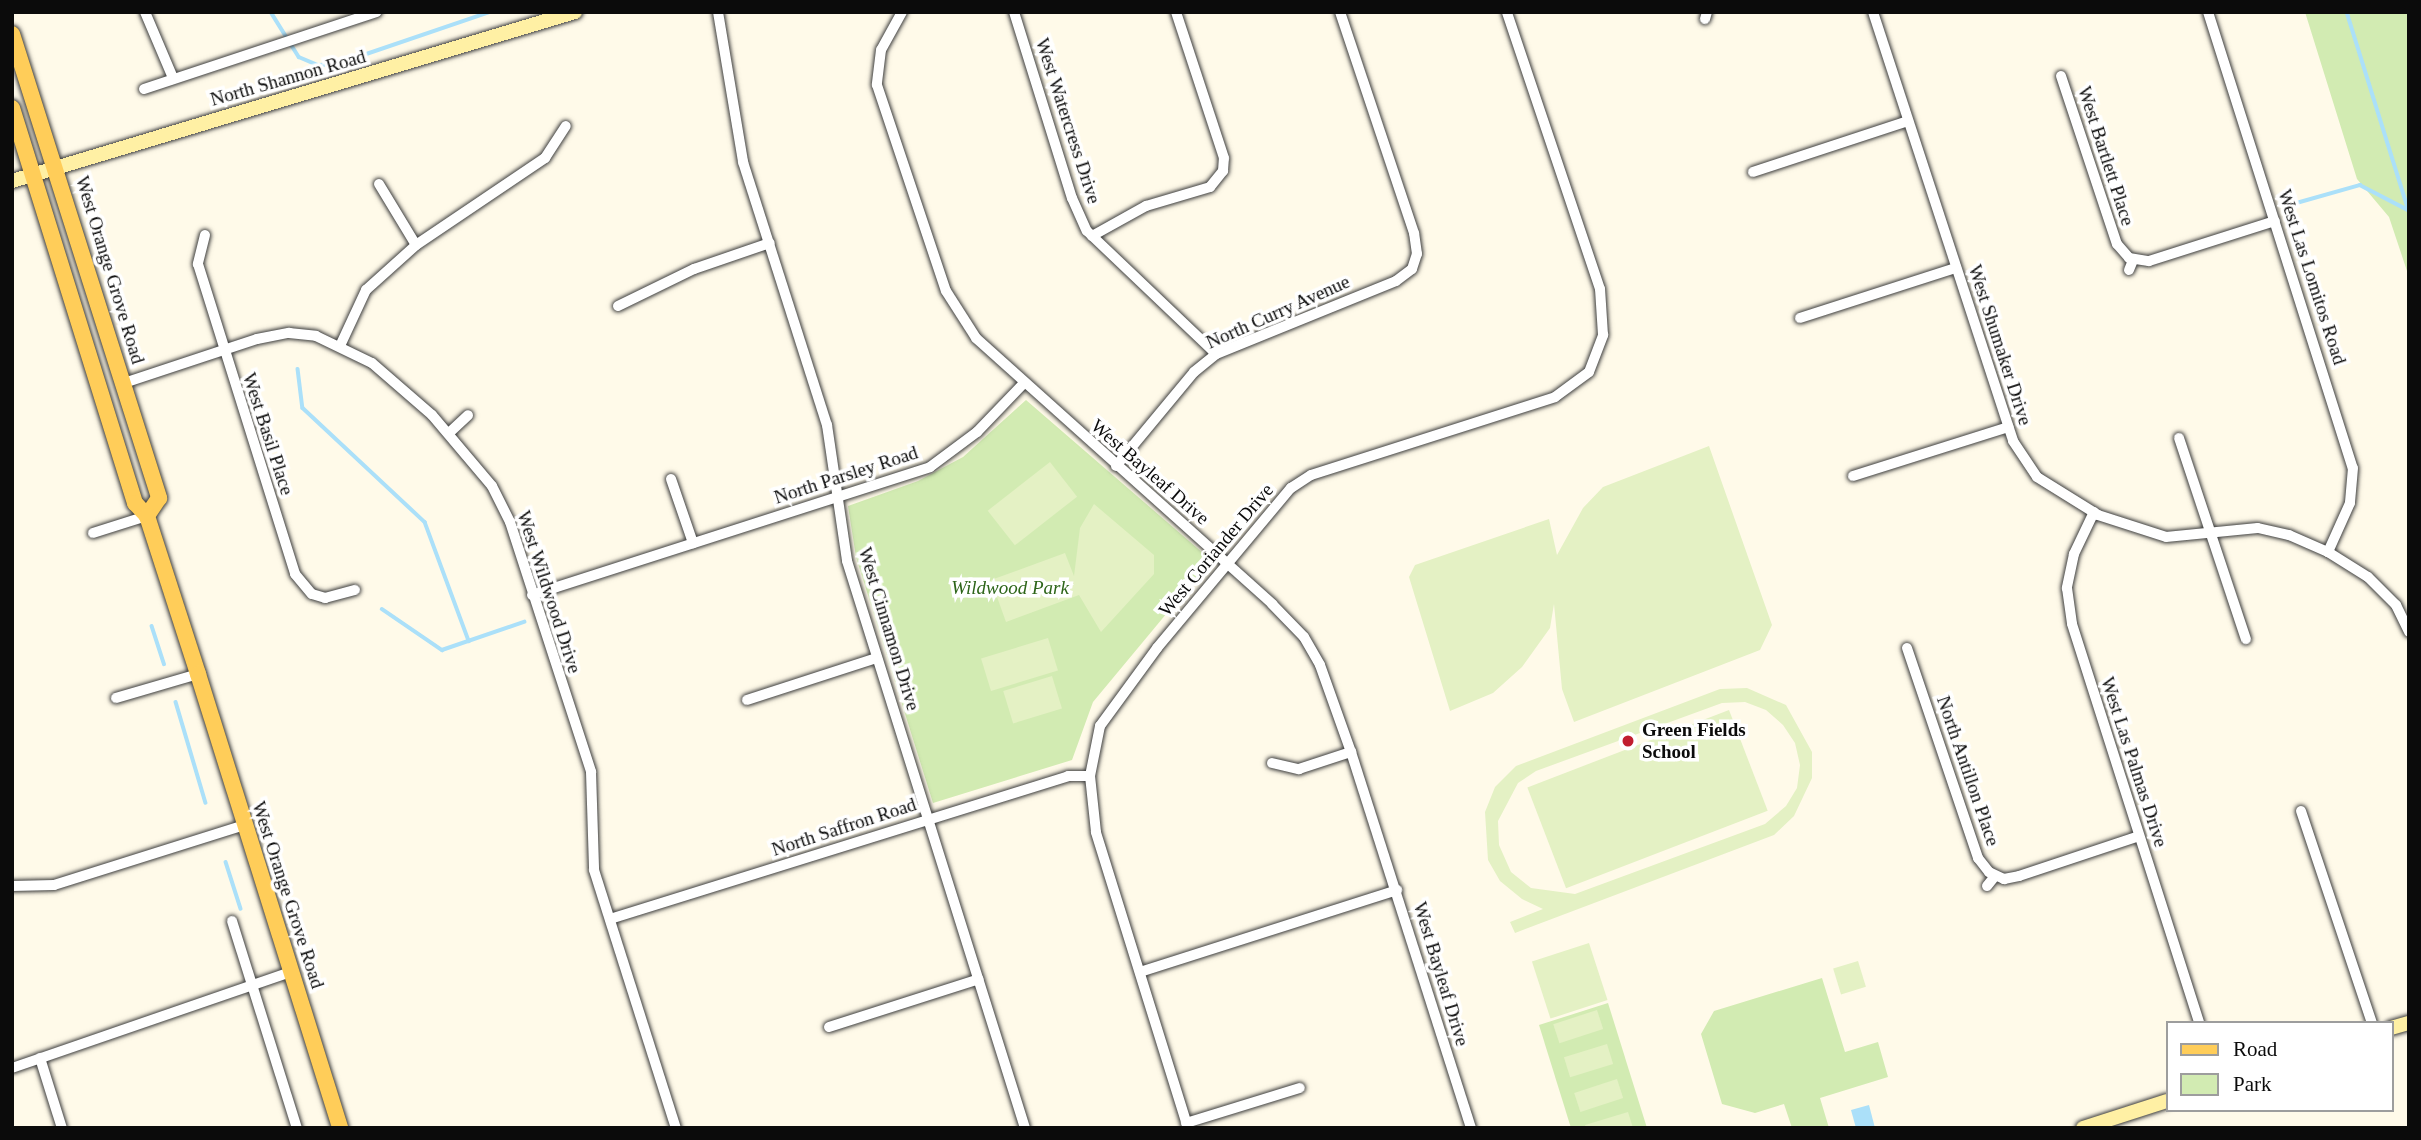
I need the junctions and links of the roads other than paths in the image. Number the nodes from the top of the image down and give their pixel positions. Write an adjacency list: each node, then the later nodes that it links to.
1 (145, 12): 14 (street)
2 (377, 12): 14 (street, North Shannon Road)
3 (575, 12): 19 (street, North Shannon Road)
4 (718, 12): 27 (street, West Cinnamon Drive)
5 (902, 12): 36 (street, West Bayleaf Drive)
6 (1014, 12): 26 (street, West Watercress Drive)
7 (1176, 12): 26 (street)
8 (1340, 12): 34 (street, North Curry Avenue)
9 (1507, 12): 51 (street, West Coriander Drive)
10 (1873, 12): 17 (street, West Shumaker Drive)
11 (2208, 12): 24 (street, West Las Lomitos Road)
12 (12, 34): 19 (main road, West Orange Grove Road)
13 (2062, 76): 24 (street, West Bartlett Place)
14 (173, 78): 15 (street, North Shannon Road)
15 (144, 89)
16 (12, 108): 21 (main road, West Orange Grove Road)
17 (1908, 121): 20 (street); 29 (street, West Shumaker Drive)
18 (566, 126): 28 (street)
19 (56, 168): 21 (street, North Shannon Road); 35 (main road, West Orange Grove Road)
20 (1753, 172)
21 (34, 174): 22 (street, North Shannon Road); 46 (main road, West Orange Grove Road)
22 (12, 181)
23 (379, 184): 28 (street)
24 (2275, 221): 50 (street, West Las Lomitos Road)
25 (205, 235): 33 (street, West Basil Place)
26 (1091, 236): 34 (street, West Watercress Drive)
27 (770, 243): 30 (street); 44 (street, West Cinnamon Drive)
28 (416, 245): 32 (street)
29 (1956, 268): 31 (street); 38 (street, West Shumaker Drive)
30 (618, 306)
31 (1800, 318)
32 (340, 346): 33 (street, West Wildwood Drive); 39 (street, West Wildwood Drive)
33 (223, 351): 35 (street, West Wildwood Drive); 52 (street, West Basil Place)
34 (1216, 354): 41 (street, North Curry Avenue)
35 (124, 383): 46 (main road, West Orange Grove Road)
36 (1023, 384): 41 (street, West Bayleaf Drive); 44 (street, North Parsley Road)
37 (468, 415): 39 (street)
38 (2008, 427): 42 (street); 45 (street, West Shumaker Drive)
39 (449, 433): 53 (street, West Wildwood Drive)
40 (2179, 438): 47 (street)
41 (1116, 466): 51 (street, West Bayleaf Drive)
42 (1853, 476)
43 (671, 479): 49 (street)
44 (839, 496): 49 (street, North Parsley Road); 57 (street, West Cinnamon Drive)
45 (2094, 512): 47 (street, West Shumaker Drive); 67 (street, West Las Palmas Drive)
46 (147, 516): 48 (street); 58 (main road, West Orange Grove Road)
47 (2210, 531): 50 (street, West Shumaker Drive); 55 (street)
48 (93, 533)
49 (693, 543): 53 (street, North Parsley Road)
50 (2328, 552): 54 (street, West Shumaker Drive)
51 (1229, 564): 61 (street, West Bayleaf Drive); 63 (street, West Coriander Drive)
52 (355, 590)
53 (532, 595): 72 (street, West Wildwood Drive)
54 (2409, 632)
55 (2246, 639)
56 (1907, 648): 68 (street, North Antillon Place)
57 (876, 658): 60 (street); 65 (street, West Cinnamon Drive)
58 (198, 674): 59 (street); 66 (main road, West Orange Grove Road)
59 (116, 698)
60 (747, 700)
61 (1351, 752): 62 (street); 71 (street, West Bayleaf Drive)
62 (1272, 763)
63 (1090, 776): 65 (street, North Saffron Road); 75 (street, West Coriander Drive)
64 (2301, 811): 79 (street)
65 (931, 818): 72 (street, North Saffron Road); 76 (street, West Cinnamon Drive)
66 (244, 825): 70 (street); 74 (main road, West Orange Grove Road)
67 (2139, 836): 68 (street, North Antillon Place); 78 (street, West Las Palmas Drive)
68 (1995, 876): 69 (street)
69 (1987, 886)
70 (12, 887)
71 (1397, 890): 75 (street); 91 (street, West Bayleaf Drive)
72 (611, 919): 89 (street, West Wildwood Drive)
73 (232, 921): 77 (street)
74 (291, 972): 77 (street); 88 (main road, West Orange Grove Road)
75 (1140, 972): 85 (street, West Coriander Drive)
76 (979, 979): 80 (street); 90 (street, West Cinnamon Drive)
77 (252, 985): 81 (street); 87 (street)
78 (2198, 1021)
79 (2371, 1021)
80 (828, 1027)
81 (40, 1058): 82 (street); 86 (street)
82 (12, 1068)
83 (1300, 1088): 85 (street)
84 (2166, 1101): 92 (street)
85 (1187, 1125)
86 (62, 1128)
87 (297, 1128)
88 (340, 1128)
89 (676, 1128)
90 (1025, 1128)
91 (1471, 1128)
92 (2082, 1128)

